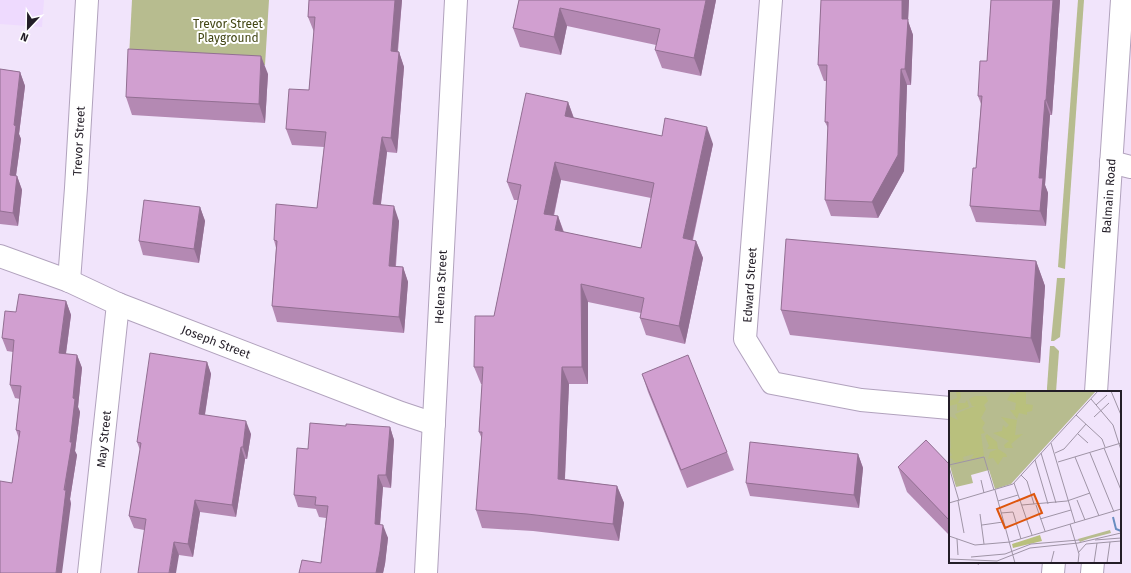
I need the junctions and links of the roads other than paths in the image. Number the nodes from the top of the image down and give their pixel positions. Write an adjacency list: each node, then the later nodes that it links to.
1 (87, 0): 7 (street, Trevor Street)
2 (456, 0): 11 (street, Helena Street)
3 (772, 0): 10 (street, Edward Street)
4 (1122, 0): 5 (street, Balmain Road)
5 (1121, 165): 9 (street, Balmain Road)
6 (0, 256): 7 (street, Joseph Street)
7 (69, 281): 8 (street, Joseph Street)
8 (118, 304): 11 (street, Joseph Street); 14 (street, May Street)
9 (1096, 391)
10 (949, 408)
11 (434, 424): 15 (street, Helena Street)
12 (1054, 563): 16 (street)
13 (1093, 563): 17 (street)
14 (89, 573)
15 (426, 573)
16 (1053, 573)
17 (1092, 573)

